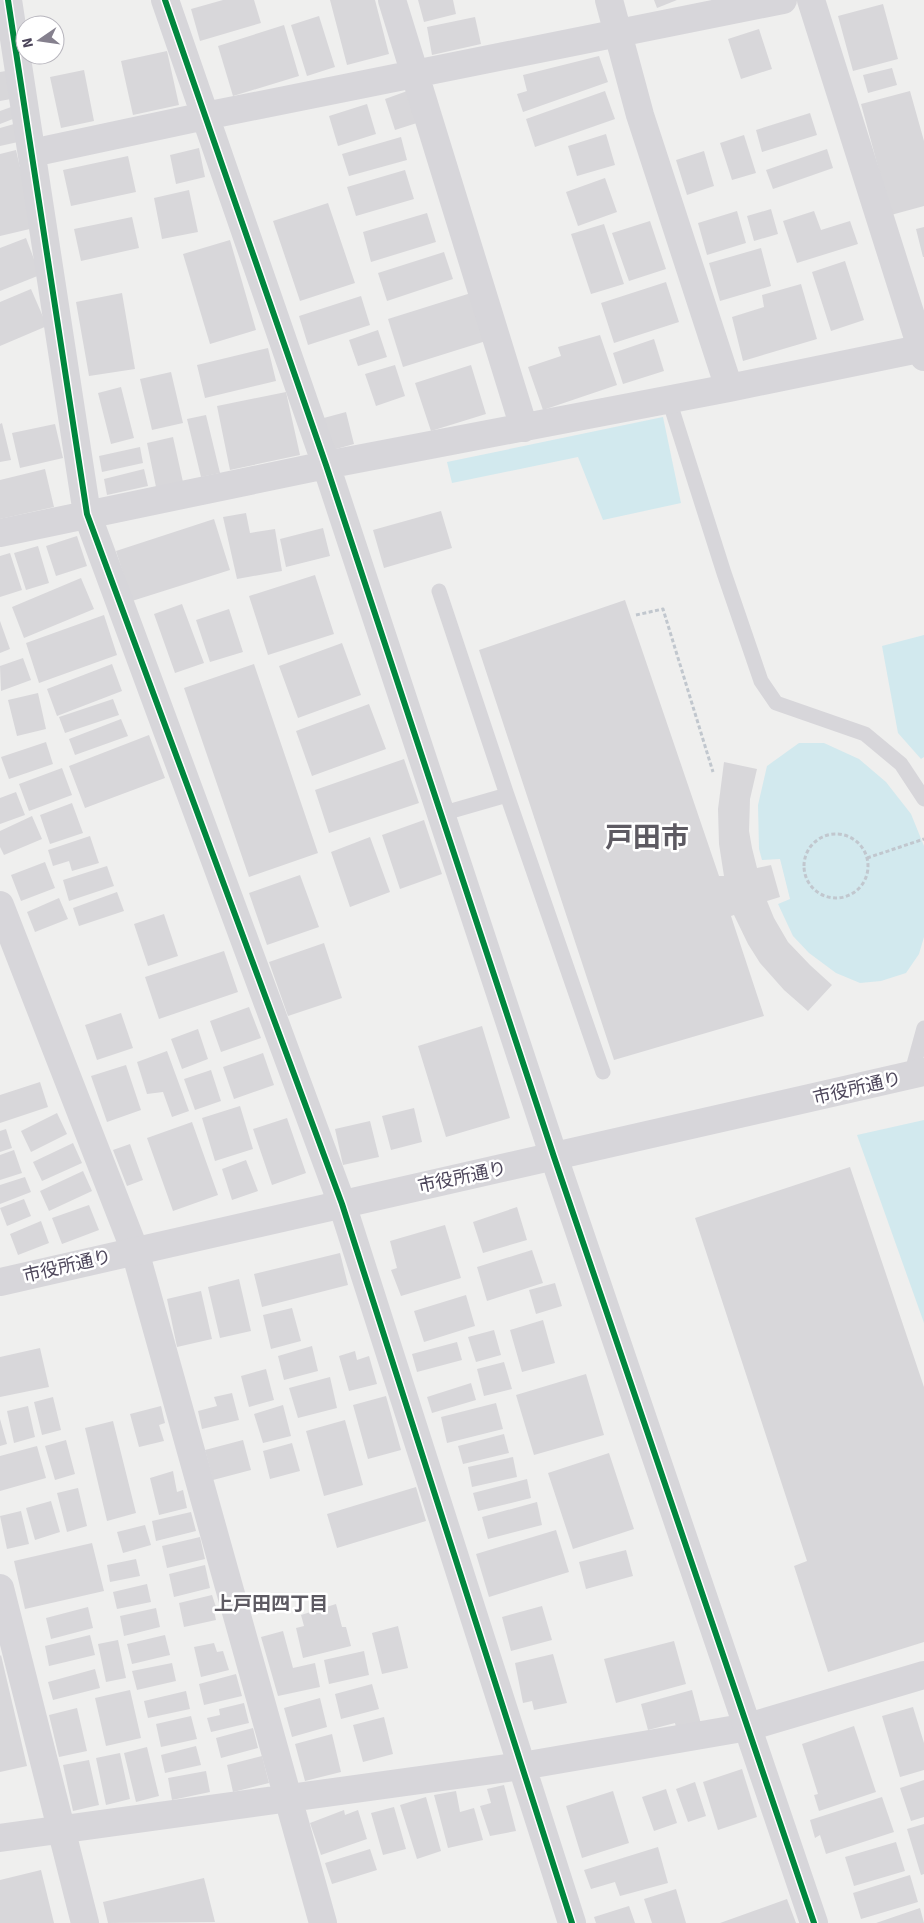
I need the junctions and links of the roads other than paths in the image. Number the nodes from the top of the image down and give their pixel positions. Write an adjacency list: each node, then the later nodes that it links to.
1 (8, 0): 10 (street)
2 (165, 0): 9 (street)
3 (392, 0): 8 (street)
4 (609, 0): 7 (street)
5 (783, 0): 7 (street)
6 (811, 0): 11 (street)
7 (620, 34): 8 (street); 12 (street)
8 (416, 74): 9 (street); 14 (street)
9 (205, 116): 10 (street); 15 (street)
10 (32, 152): 16 (street)
11 (923, 351): 12 (street)
12 (729, 388): 13 (street)
13 (669, 400): 14 (street); 20 (lane)
14 (524, 428): 15 (street)
15 (326, 465): 16 (street); 21 (street)
16 (88, 514): 17 (street); 27 (street)
17 (0, 533)
18 (439, 591): 19 (lane)
19 (507, 795): 21 (lane); 24 (lane)
20 (924, 799)
21 (441, 814): 26 (street)
22 (0, 904): 28 (street)
23 (924, 1028): 25 (lane)
24 (602, 1072)
25 (918, 1074): 26 (street, 市役所通り)
26 (554, 1157): 27 (street, 市役所通り); 32 (street)
27 (342, 1204): 28 (street, 市役所通り); 33 (street)
28 (135, 1251): 29 (street, 市役所通り); 34 (street)
29 (0, 1282)
30 (0, 1588): 35 (street)
31 (924, 1675): 32 (street)
32 (748, 1726): 33 (street); 40 (street)
33 (522, 1766): 34 (street); 39 (street)
34 (289, 1798): 35 (street); 38 (street)
35 (61, 1829): 36 (street); 37 (street)
36 (0, 1838)
37 (85, 1923)
38 (323, 1923)
39 (572, 1923)
40 (814, 1923)

